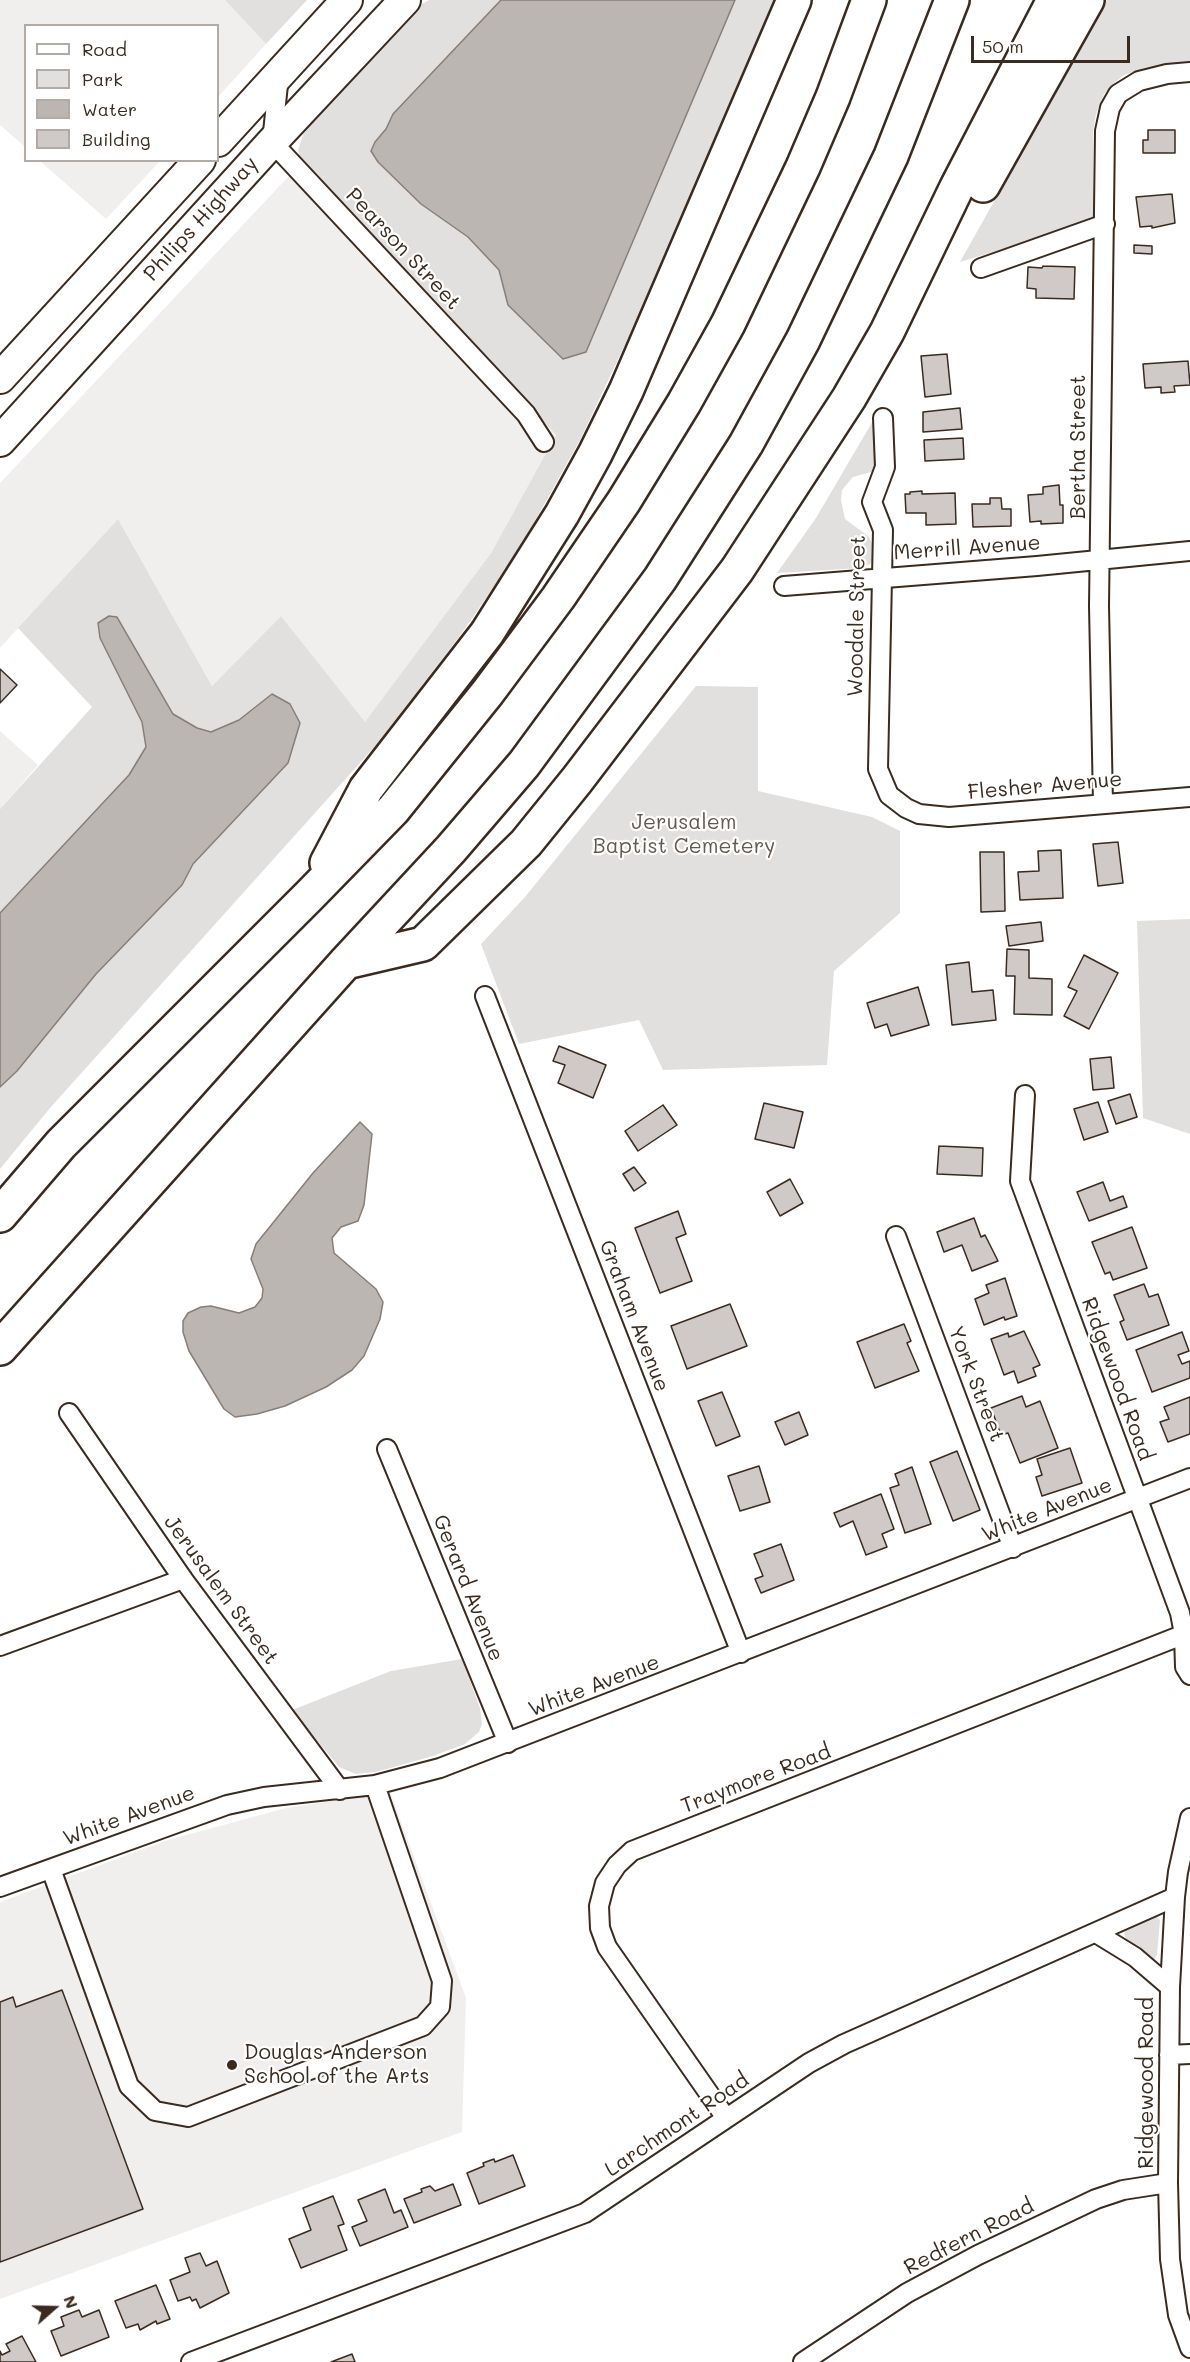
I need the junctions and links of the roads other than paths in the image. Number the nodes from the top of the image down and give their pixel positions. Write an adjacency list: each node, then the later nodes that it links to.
1 (347, 0): 9 (main road, Philips Highway)
2 (405, 0): 11 (main road, Philips Highway)
3 (794, 0): 27 (highway)
4 (869, 0): 27 (highway)
5 (952, 0): 28 (highway)
6 (1054, 0): 15 (highway)
7 (1087, 0): 15 (highway)
8 (1190, 72): 13 (street, Bertha Street)
9 (280, 73): 10 (main road, Philips Highway); 11 (street)
10 (219, 140)
11 (272, 142): 18 (main road, Philips Highway); 19 (street, Pearson Street)
12 (198, 162): 16 (main road, Philips Highway)
13 (1105, 224): 14 (street); 21 (street, Bertha Street)
14 (981, 268)
15 (887, 332): 28 (highway)
16 (0, 378)
17 (883, 418): 22 (street, Woodale Street)
18 (0, 441)
19 (544, 442)
20 (1190, 551): 21 (street, Merrill Avenue)
21 (1101, 559): 22 (street, Merrill Avenue); 25 (street, Bertha Street)
22 (884, 578): 23 (street, Merrill Avenue); 26 (street, Woodale Street)
23 (784, 586)
24 (1190, 797): 25 (street, Flesher Avenue)
25 (1103, 803): 26 (street, Flesher Avenue)
26 (906, 808)
27 (309, 896): 31 (highway)
28 (346, 962): 33 (highway)
29 (485, 996): 42 (street, Graham Avenue)
30 (1025, 1095): 37 (street, Ridgewood Road)
31 (0, 1215)
32 (896, 1236): 38 (street, York Street)
33 (0, 1348)
34 (69, 1413): 39 (street, Jerusalem Street)
35 (387, 1449): 44 (street, Gerard Avenue)
36 (1190, 1478): 37 (street, White Avenue)
37 (1137, 1498): 38 (street, White Avenue); 40 (street, Ridgewood Road)
38 (1013, 1548): 42 (street, White Avenue)
39 (183, 1579): 41 (street); 46 (street, Jerusalem Street)
40 (1187, 1633): 43 (street, Ridgewood Road); 55 (street, Traymore Road)
41 (0, 1646)
42 (741, 1653): 44 (street, White Avenue)
43 (1190, 1675)
44 (508, 1743): 45 (street, White Avenue)
45 (375, 1785): 46 (street, White Avenue); 48 (street)
46 (340, 1790): 48 (street, White Avenue)
47 (1190, 1818): 50 (street, Ridgewood Road)
48 (51, 1869): 49 (street, White Avenue)
49 (0, 1887)
50 (1175, 1897): 51 (street, Larchmont Road); 52 (street, Ridgewood Road)
51 (1096, 1933): 52 (street); 55 (street, Larchmont Road)
52 (1170, 1987): 54 (street, Ridgewood Road)
53 (1190, 2054): 54 (street)
54 (1169, 2055): 56 (street, Ridgewood Road)
55 (726, 2118): 58 (street, Larchmont Road)
56 (1168, 2183): 57 (street, Ridgewood Road); 59 (street, Redfern Road)
57 (1190, 2348)
58 (191, 2362)
59 (803, 2362)

